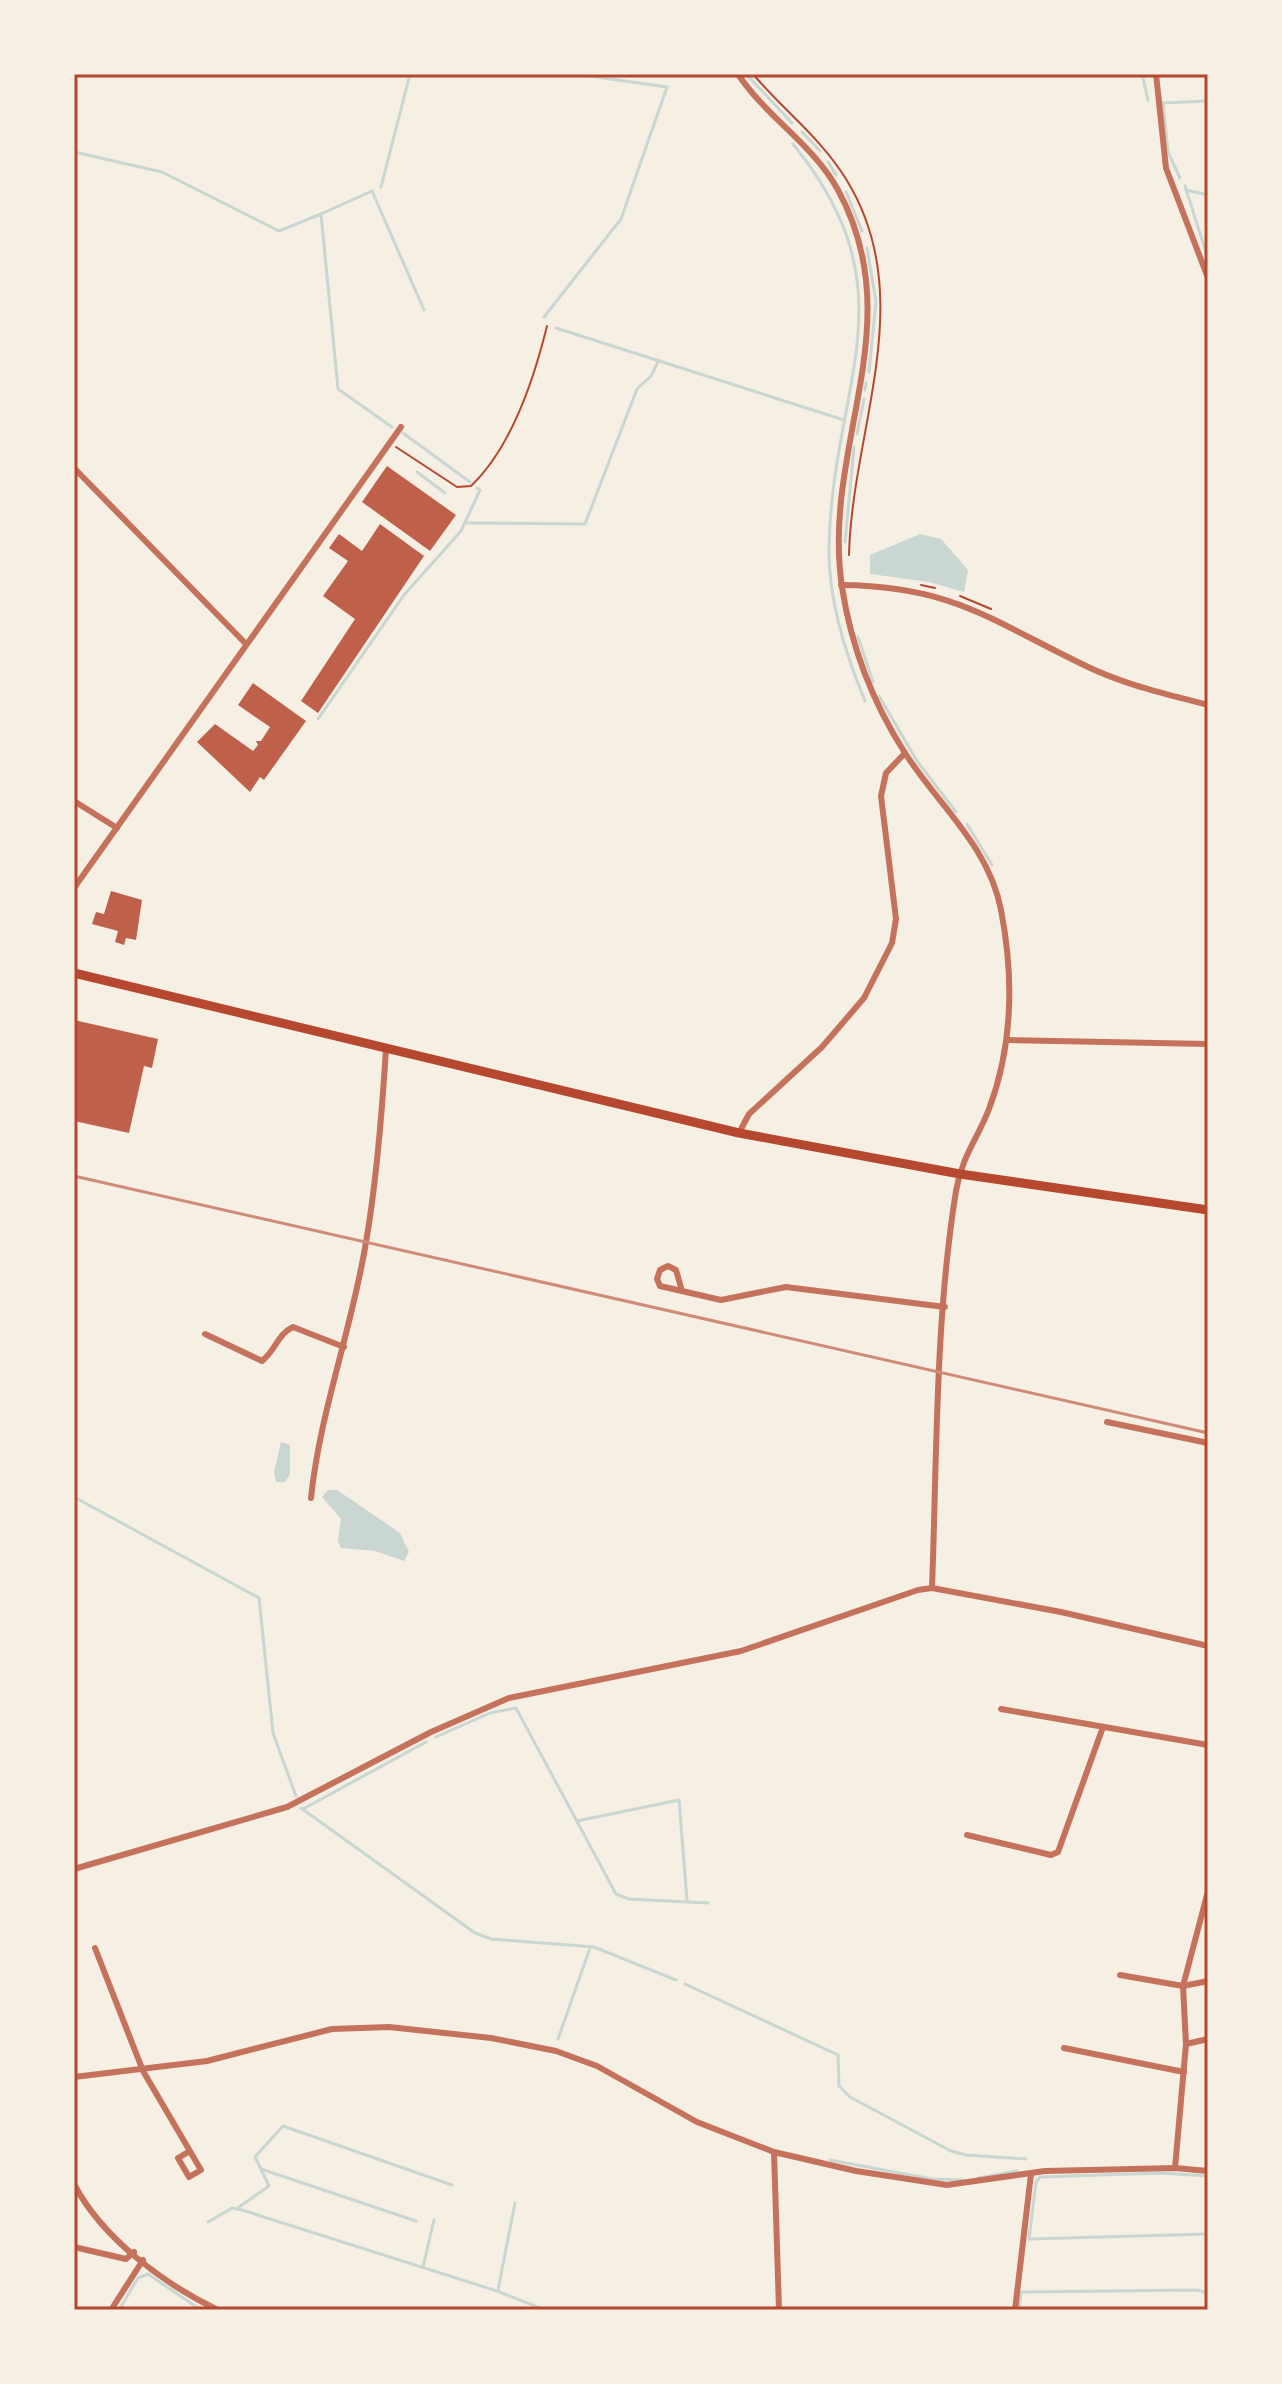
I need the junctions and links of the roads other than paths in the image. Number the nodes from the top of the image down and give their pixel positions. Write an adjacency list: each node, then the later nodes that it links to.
1 (738, 74): 6 (street)
2 (1156, 74): 3 (street)
3 (1208, 278)
4 (401, 427): 7 (street)
5 (74, 468): 7 (street)
6 (841, 585): 8 (street); 9 (street)
7 (246, 644): 11 (street)
8 (1208, 705)
9 (905, 753): 14 (street); 17 (street)
10 (74, 801): 11 (street)
11 (117, 828): 12 (street)
12 (74, 888)
13 (74, 973): 16 (main road)
14 (1008, 1040): 15 (street); 18 (street)
15 (1208, 1044)
16 (386, 1049): 17 (main road); 23 (street)
17 (739, 1133): 18 (main road)
18 (960, 1174): 19 (main road); 21 (street)
19 (1208, 1210)
20 (682, 1291): 20 (street); 21 (street)
21 (945, 1307): 27 (street)
22 (205, 1334): 23 (street)
23 (344, 1347): 26 (street)
24 (1107, 1422): 25 (street)
25 (1208, 1443)
26 (311, 1498)
27 (932, 1588): 28 (street); 33 (street)
28 (1208, 1646)
29 (1001, 1709): 30 (street)
30 (1103, 1727): 31 (street); 32 (street)
31 (1208, 1745)
32 (967, 1835)
33 (74, 1869)
34 (1208, 1891): 38 (street)
35 (95, 1948): 42 (street)
36 (1120, 1975): 38 (street)
37 (1208, 1981): 38 (street)
38 (1183, 1986): 40 (street)
39 (1208, 2039): 40 (street)
40 (1186, 2044): 43 (street)
41 (1064, 2048): 43 (street)
42 (143, 2071): 44 (street); 45 (street); 46 (street)
43 (1184, 2072): 47 (street)
44 (74, 2077)
45 (190, 2151)
46 (774, 2152): 49 (street); 56 (street)
47 (1175, 2168): 48 (street); 49 (street)
48 (1208, 2171)
49 (1031, 2174): 57 (street)
50 (74, 2184): 52 (street)
51 (74, 2247): 52 (street)
52 (134, 2252): 53 (street)
53 (143, 2260): 54 (street); 55 (street)
54 (111, 2310)
55 (218, 2310)
56 (779, 2310)
57 (1015, 2310)

